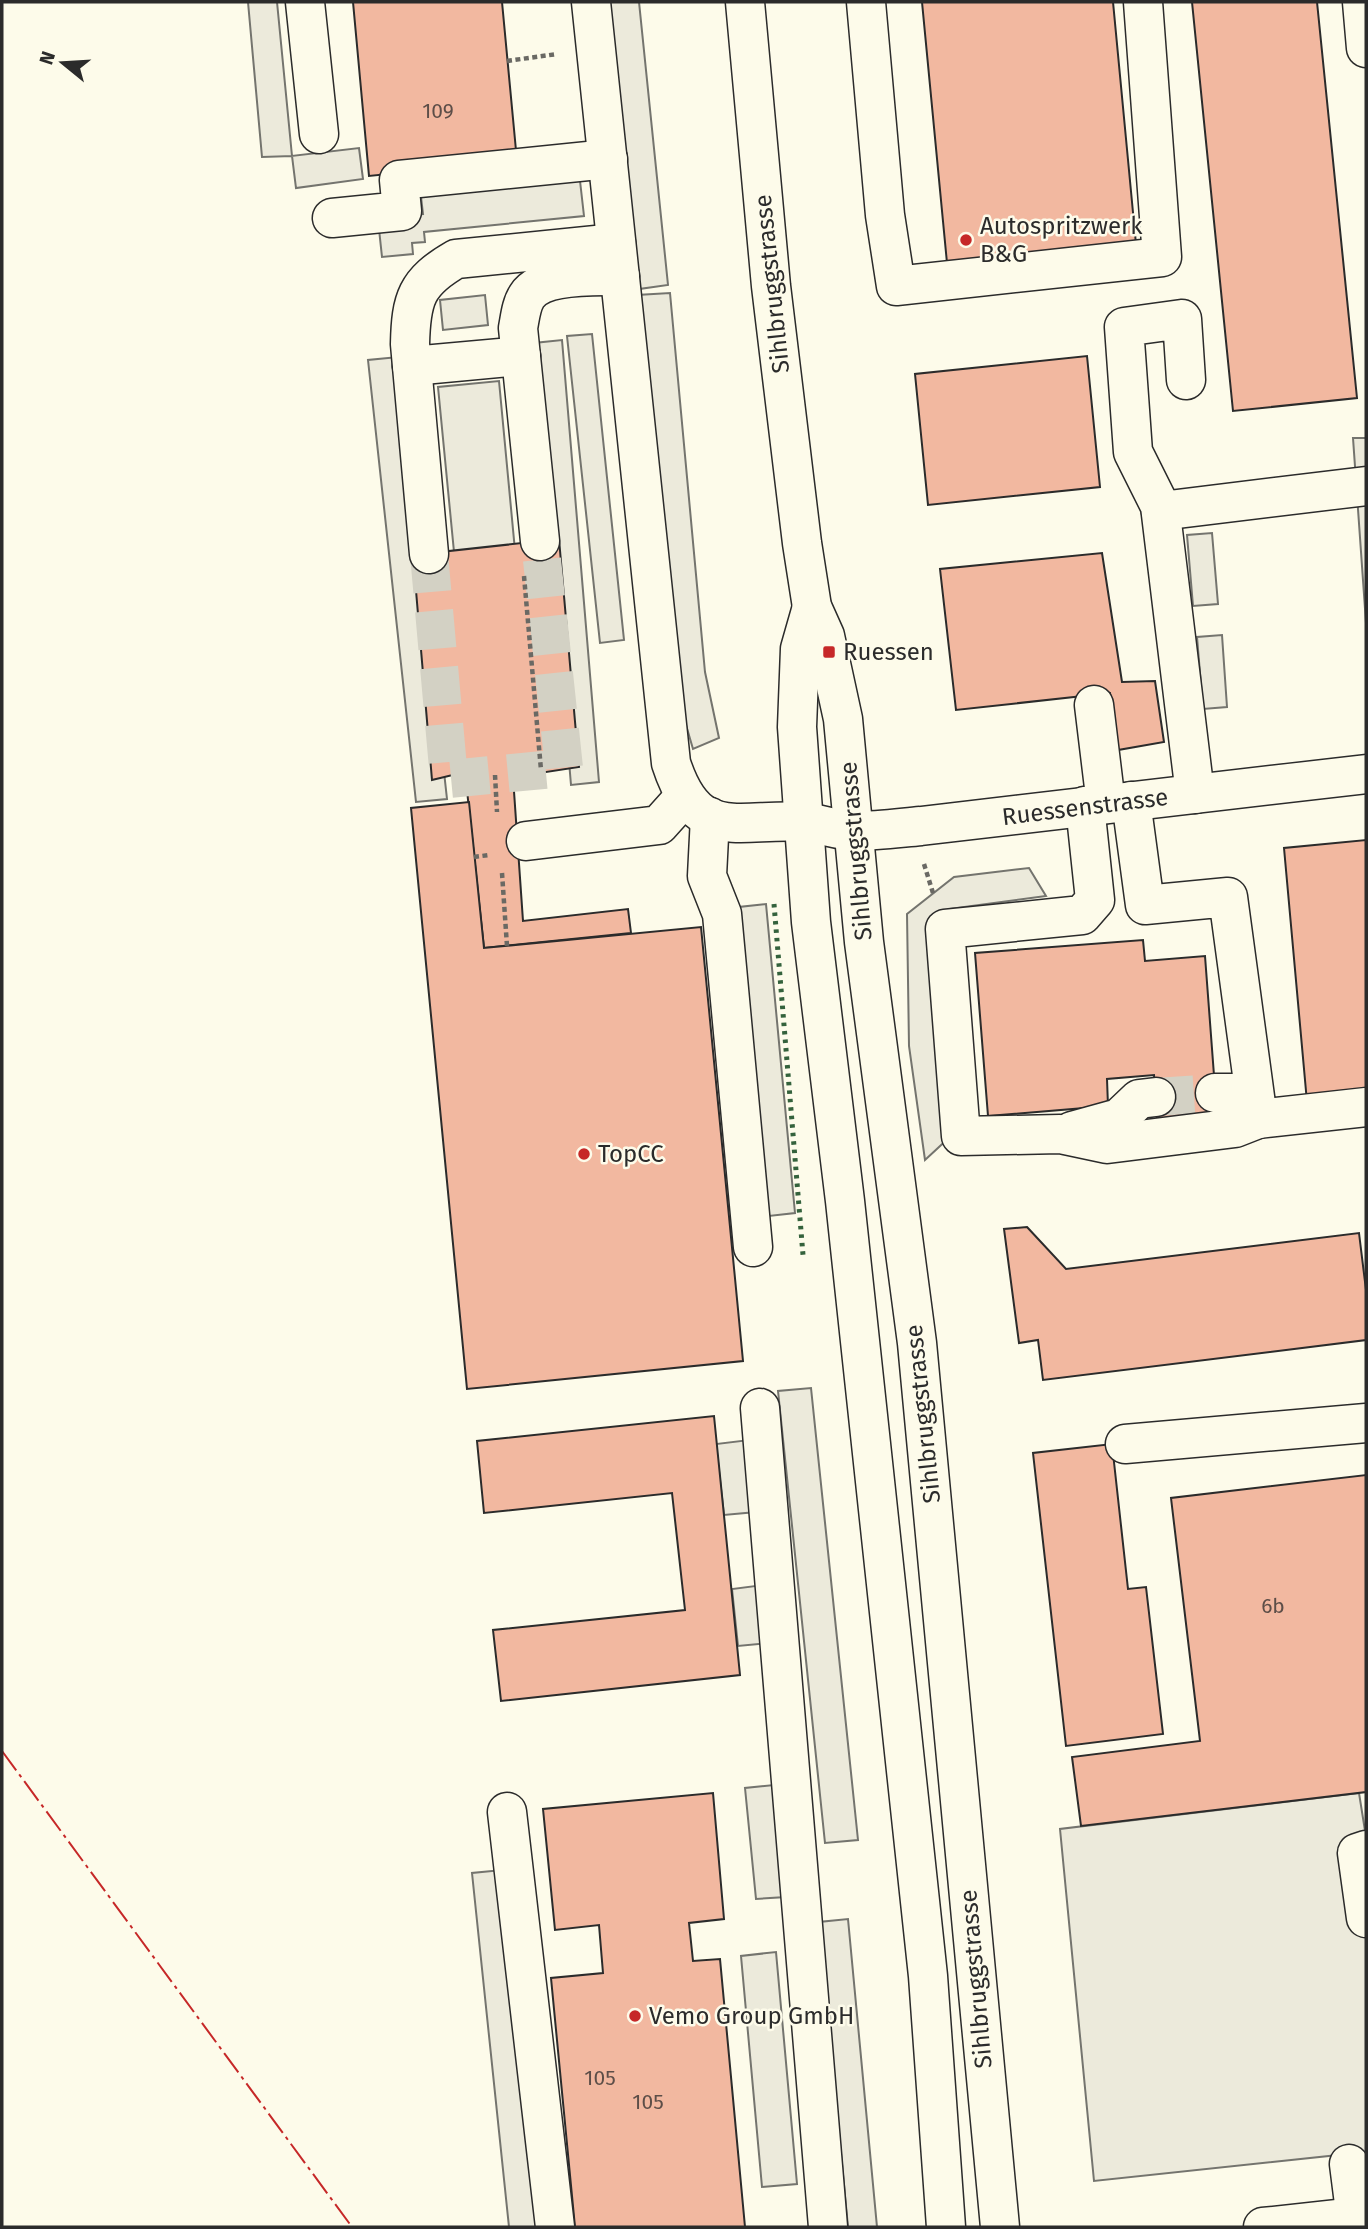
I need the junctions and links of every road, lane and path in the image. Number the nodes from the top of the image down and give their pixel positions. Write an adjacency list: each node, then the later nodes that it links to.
1 (305, 2): 8 (main road)
2 (591, 2): 6 (main road)
3 (745, 2): 19 (main road, Sihlbruggstrasse)
4 (866, 2): 5 (main road)
5 (1143, 2)
6 (596, 48): 7 (path); 9 (main road)
7 (507, 61)
8 (319, 134)
9 (608, 159): 10 (main road); 11 (main road)
10 (332, 218)
11 (618, 259): 12 (main road); 13 (main road); 25 (main road)
12 (521, 356): 13 (main road); 18 (main road)
13 (412, 366): 17 (main road)
14 (1186, 380): 16 (main road)
15 (1366, 486): 16 (main road)
16 (1161, 511): 23 (main road)
17 (429, 554)
18 (532, 555): 21 (path)
19 (812, 607): 26 (main road, Sihlbruggstrasse); 27 (main road, Sihlbruggstrasse)
20 (1094, 705): 24 (main road)
21 (541, 770)
22 (1366, 774): 23 (main road, Ruessenstrasse)
23 (1195, 794): 24 (main road, Ruessenstrasse)
24 (1107, 804): 27 (main road, Ruessenstrasse); 32 (main road); 33 (main road)
25 (697, 807): 26 (main road, Ruessenstrasse); 28 (main road); 34 (main road)
26 (804, 822): 27 (main road, Ruessenstrasse); 45 (main road, Sihlbruggstrasse)
27 (854, 831): 46 (main road, Sihlbruggstrasse)
28 (526, 841)
29 (1214, 1093): 32 (main road)
30 (1156, 1097): 33 (main road)
31 (1366, 1107): 32 (main road)
32 (1258, 1119): 33 (main road)
33 (1060, 1134)
34 (753, 1247)
35 (760, 1408): 44 (main road)
36 (1366, 1423): 37 (main road)
37 (1125, 1444)
38 (507, 1812): 43 (main road)
39 (1366, 1850): 40 (main road)
40 (1366, 1918)
41 (1349, 2164): 42 (main road)
42 (1356, 2222): 47 (main road)
43 (555, 2227)
44 (828, 2227)
45 (946, 2227)
46 (1000, 2227)
47 (1264, 2227)

